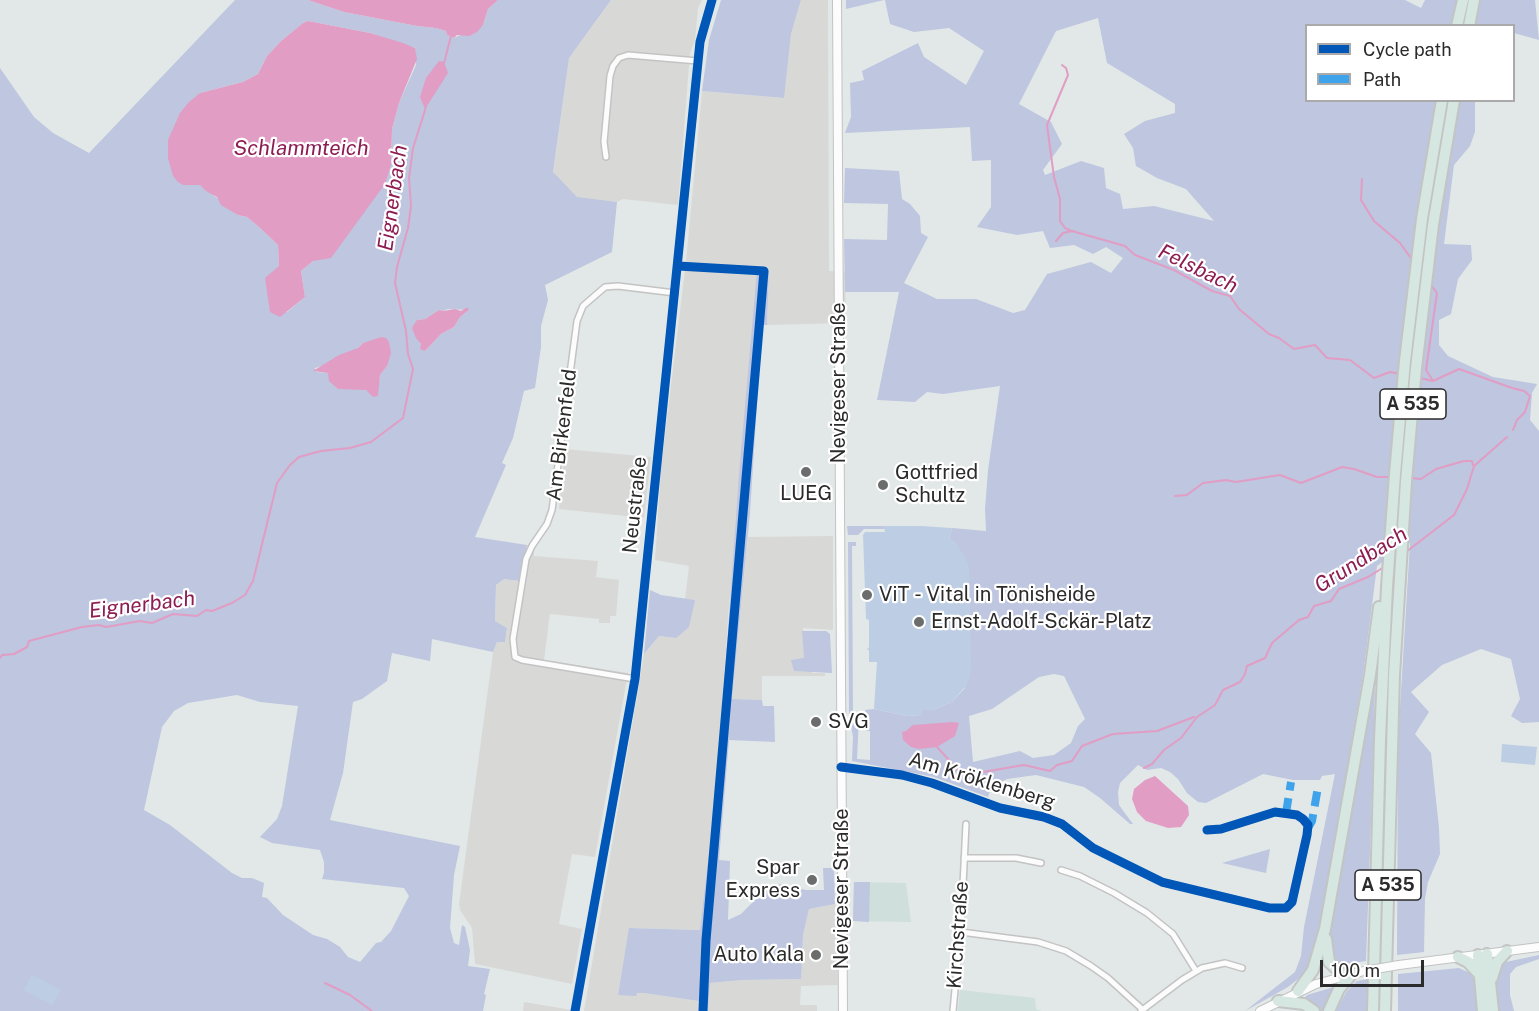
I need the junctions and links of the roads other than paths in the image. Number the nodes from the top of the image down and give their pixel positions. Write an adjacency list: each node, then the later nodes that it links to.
1 (712, 0): 7 (street, Neustraße)
2 (837, 0): 16 (main road, Nevigeser Straße)
3 (1463, 0): 5 (highway)
4 (1474, 0): 6 (highway)
5 (1457, 24)
6 (1469, 24)
7 (698, 61): 11 (street); 12 (street, Neustraße)
8 (1442, 102): 10 (highway, A 535)
9 (1453, 102): 10 (highway, A 535)
10 (1441, 133): 13 (highway, A 535); 14 (highway, A 535)
11 (606, 157)
12 (675, 293): 15 (street, Neustraße); 15 (street, Am Birkenfeld)
13 (1388, 569): 14 (highway, A 535); 22 (highway)
14 (1388, 675): 27 (highway, A 535); 43 (highway, A 535)
15 (635, 679): 37 (street, Neustraße)
16 (841, 766): 18 (street, Am Kröklenberg); 38 (main road, Nevigeser Straße)
17 (966, 824): 19 (street, Kirchstraße)
18 (1207, 830)
19 (964, 858): 20 (street, Kirchstraße); 23 (street, Kirchstraße)
20 (1041, 863)
21 (1061, 870): 30 (street)
22 (1325, 929): 31 (highway); 34 (highway)
23 (960, 932): 36 (street); 39 (street, Kirchstraße)
24 (1539, 947): 25 (main road)
25 (1507, 951): 26 (main road); 33 (highway)
26 (1482, 954): 28 (main road); 32 (highway); 33 (highway)
27 (1386, 956): 44 (highway, A 535); 45 (highway)
28 (1458, 957): 31 (main road, bridge); 32 (highway)
29 (1242, 968): 30 (street)
30 (1196, 971): 36 (street)
31 (1348, 975): 34 (main road); 42 (highway)
32 (1480, 975): 46 (highway)
33 (1490, 984): 47 (highway)
34 (1298, 991): 35 (main road)
35 (1278, 1001): 40 (main road); 41 (highway)
36 (1141, 1010)
37 (575, 1011)
38 (843, 1011)
39 (952, 1011)
40 (1260, 1011)
41 (1314, 1011)
42 (1329, 1011)
43 (1373, 1011)
44 (1385, 1011)
45 (1392, 1011)
46 (1484, 1011)
47 (1493, 1011)

